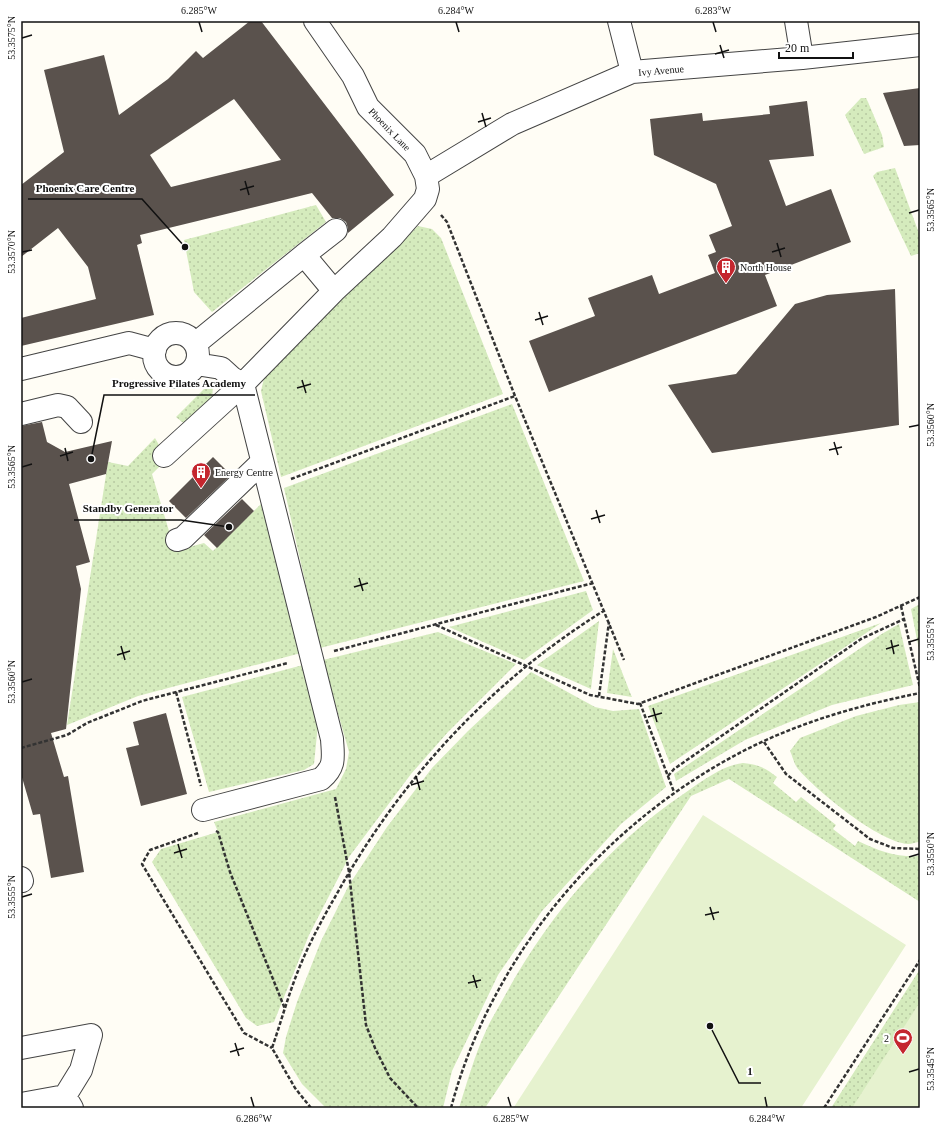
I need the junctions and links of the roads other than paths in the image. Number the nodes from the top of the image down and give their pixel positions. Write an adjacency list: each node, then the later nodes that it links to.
1 (315, 21): 7 (street, Phoenix Lane)
2 (619, 21): 6 (street)
3 (796, 21): 5 (street)
4 (920, 45): 5 (street, Ivy Avenue)
5 (802, 58): 6 (street, Ivy Avenue)
6 (632, 72): 7 (street, Ivy Avenue)
7 (426, 176): 10 (street, Phoenix Lane)
8 (336, 230): 9 (street)
9 (304, 255): 10 (street); 12 (street)
10 (334, 291): 14 (street)
11 (155, 350): 12 (street); 12 (street); 13 (street)
12 (196, 354): 14 (street)
13 (21, 369)
14 (243, 384): 17 (street); 18 (street)
15 (21, 414): 16 (street)
16 (81, 422)
17 (164, 456)
18 (262, 462): 19 (street); 20 (street)
19 (177, 540)
20 (207, 816)
21 (21, 1048): 23 (street)
22 (22, 1100): 23 (street)
23 (68, 1102)

